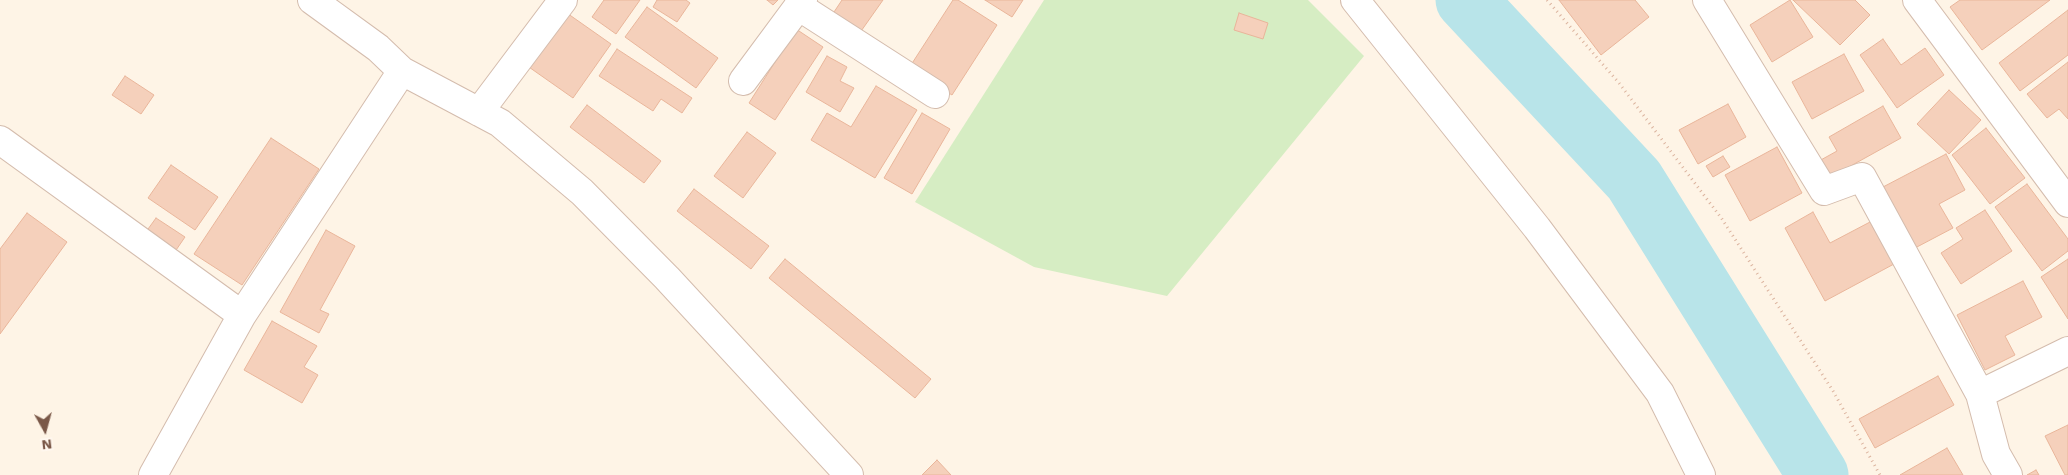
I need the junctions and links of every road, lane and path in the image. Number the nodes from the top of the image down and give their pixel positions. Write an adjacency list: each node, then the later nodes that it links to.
1 (312, 0): 8 (street)
2 (562, 0): 11 (street)
3 (1355, 0): 19 (street)
4 (1547, 0): 20 (path)
5 (1707, 0): 16 (street)
6 (1917, 0): 13 (street)
7 (800, 3): 9 (street); 10 (street)
8 (402, 71): 11 (street); 14 (street)
9 (743, 81)
10 (935, 94)
11 (478, 112): 18 (street)
12 (0, 140): 14 (street)
13 (2068, 203)
14 (242, 315): 17 (street)
15 (2068, 352): 16 (street)
16 (1980, 394): 21 (street)
17 (152, 475)
18 (849, 475)
19 (1701, 475)
20 (1880, 475)
21 (2008, 475)

